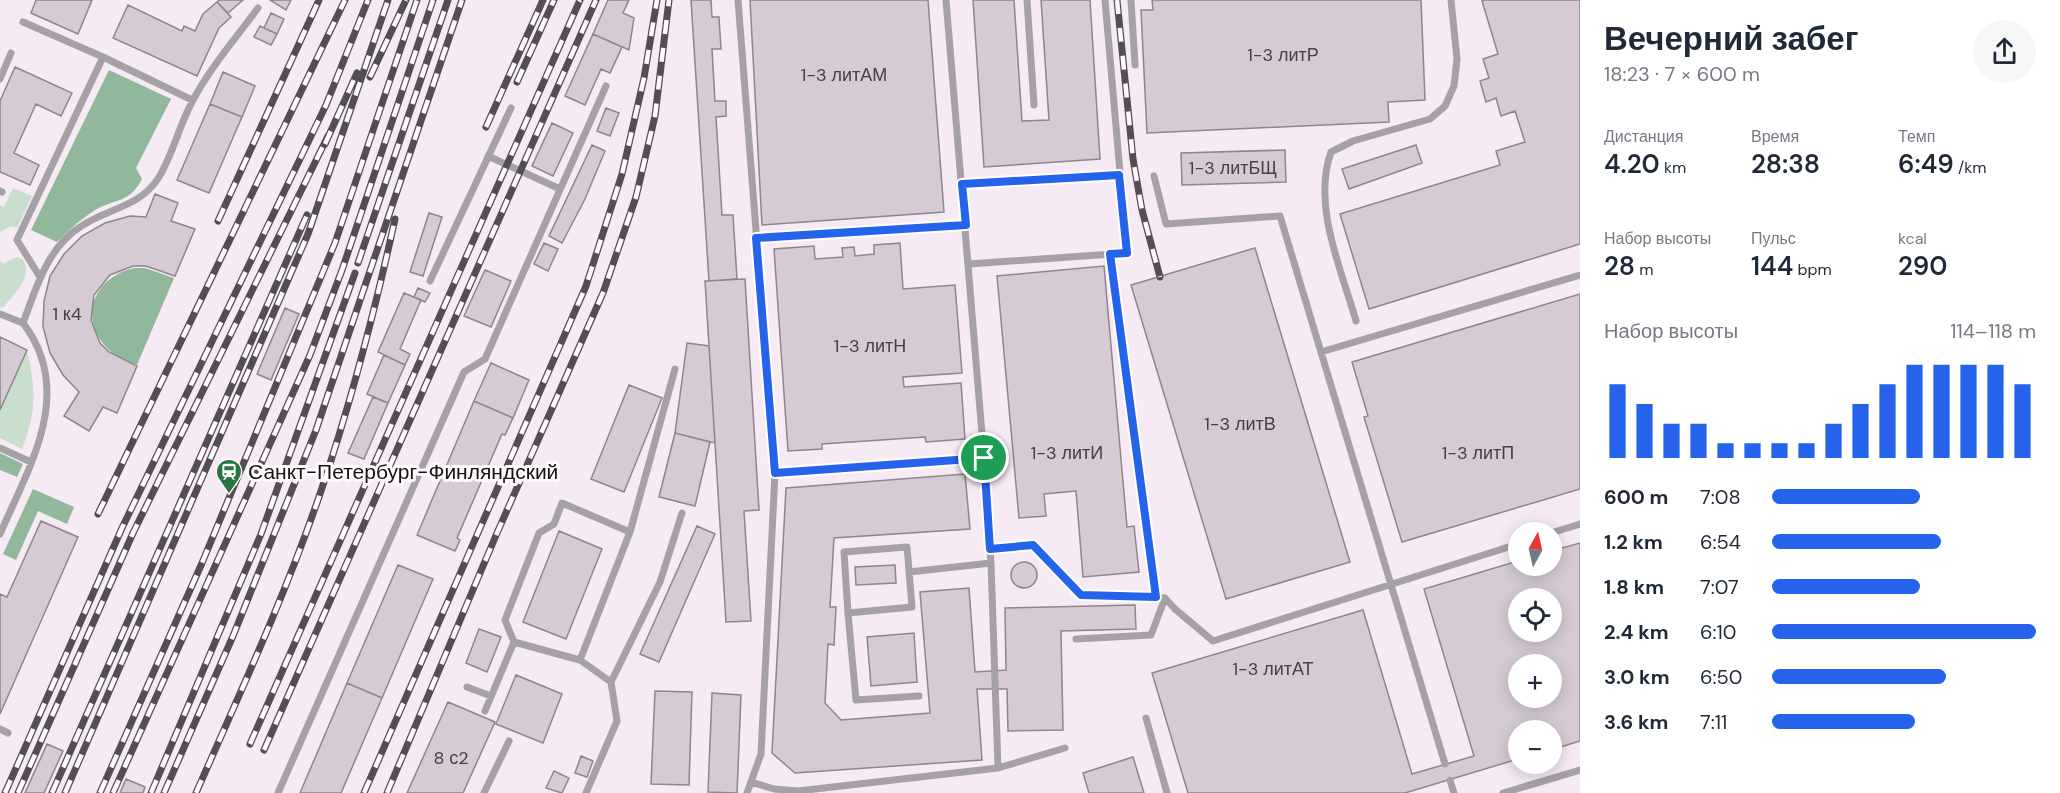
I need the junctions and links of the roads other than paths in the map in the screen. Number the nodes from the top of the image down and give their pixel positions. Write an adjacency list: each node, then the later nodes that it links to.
1 (738, 0): 23 (lane)
2 (946, 0): 20 (lane)
3 (1028, 0): 15 (lane)
4 (1105, 0): 18 (lane)
5 (1131, 0): 11 (lane)
6 (1451, 0): 30 (lane)
7 (258, 9): 14 (lane)
8 (23, 22): 10 (lane)
9 (11, 53): 12 (lane)
10 (103, 57): 14 (lane); 27 (lane)
11 (1135, 65)
12 (0, 79)
13 (606, 86): 21 (lane)
14 (192, 100): 27 (lane)
15 (1034, 105)
16 (511, 108): 17 (lane)
17 (488, 156): 21 (lane); 28 (lane)
18 (1119, 175): 20 (lane); 24 (lane)
19 (1154, 176): 32 (lane)
20 (962, 184): 22 (lane)
21 (560, 189): 69 (lane)
22 (966, 225): 23 (lane); 25 (lane)
23 (756, 238): 37 (lane)
24 (1110, 254): 25 (lane); 48 (lane)
25 (969, 264): 35 (lane)
26 (1580, 275): 32 (lane)
27 (40, 277): 31 (lane)
28 (430, 281)
29 (0, 314): 31 (lane)
30 (1356, 321)
31 (23, 323): 36 (lane)
32 (1321, 352): 47 (lane)
33 (675, 369): 41 (lane)
34 (0, 448): 36 (lane)
35 (984, 458): 37 (lane); 44 (lane)
36 (31, 462): 42 (lane)
37 (775, 473): 68 (lane)
38 (682, 513): 54 (lane)
39 (1580, 524): 40 (lane)
40 (1562, 530)
41 (630, 532): 52 (lane); 53 (lane)
42 (0, 534)
43 (1508, 547): 47 (lane)
44 (990, 549): 45 (lane); 48 (lane)
45 (991, 562): 46 (lane); 65 (lane)
46 (909, 572): 50 (lane); 50 (lane)
47 (1391, 584): 49 (lane); 64 (lane)
48 (1156, 597): 49 (lane)
49 (1165, 598): 51 (lane)
50 (848, 613): 57 (lane)
51 (1076, 639)
52 (514, 642): 53 (lane); 56 (lane)
53 (580, 660): 54 (lane)
54 (611, 682): 71 (lane)
55 (467, 687): 56 (lane)
56 (491, 696): 58 (lane)
57 (919, 696)
58 (485, 711)
59 (1146, 718): 73 (lane)
60 (0, 729): 61 (lane)
61 (8, 733)
62 (509, 741): 70 (lane)
63 (1065, 748): 65 (lane)
64 (1445, 764)
65 (998, 768): 68 (lane)
66 (1580, 770): 75 (lane)
67 (1450, 780): 74 (lane)
68 (751, 782): 72 (lane)
69 (278, 793)
70 (484, 793)
71 (586, 793)
72 (747, 793)
73 (1167, 793)
74 (1454, 793)
75 (1503, 793)

